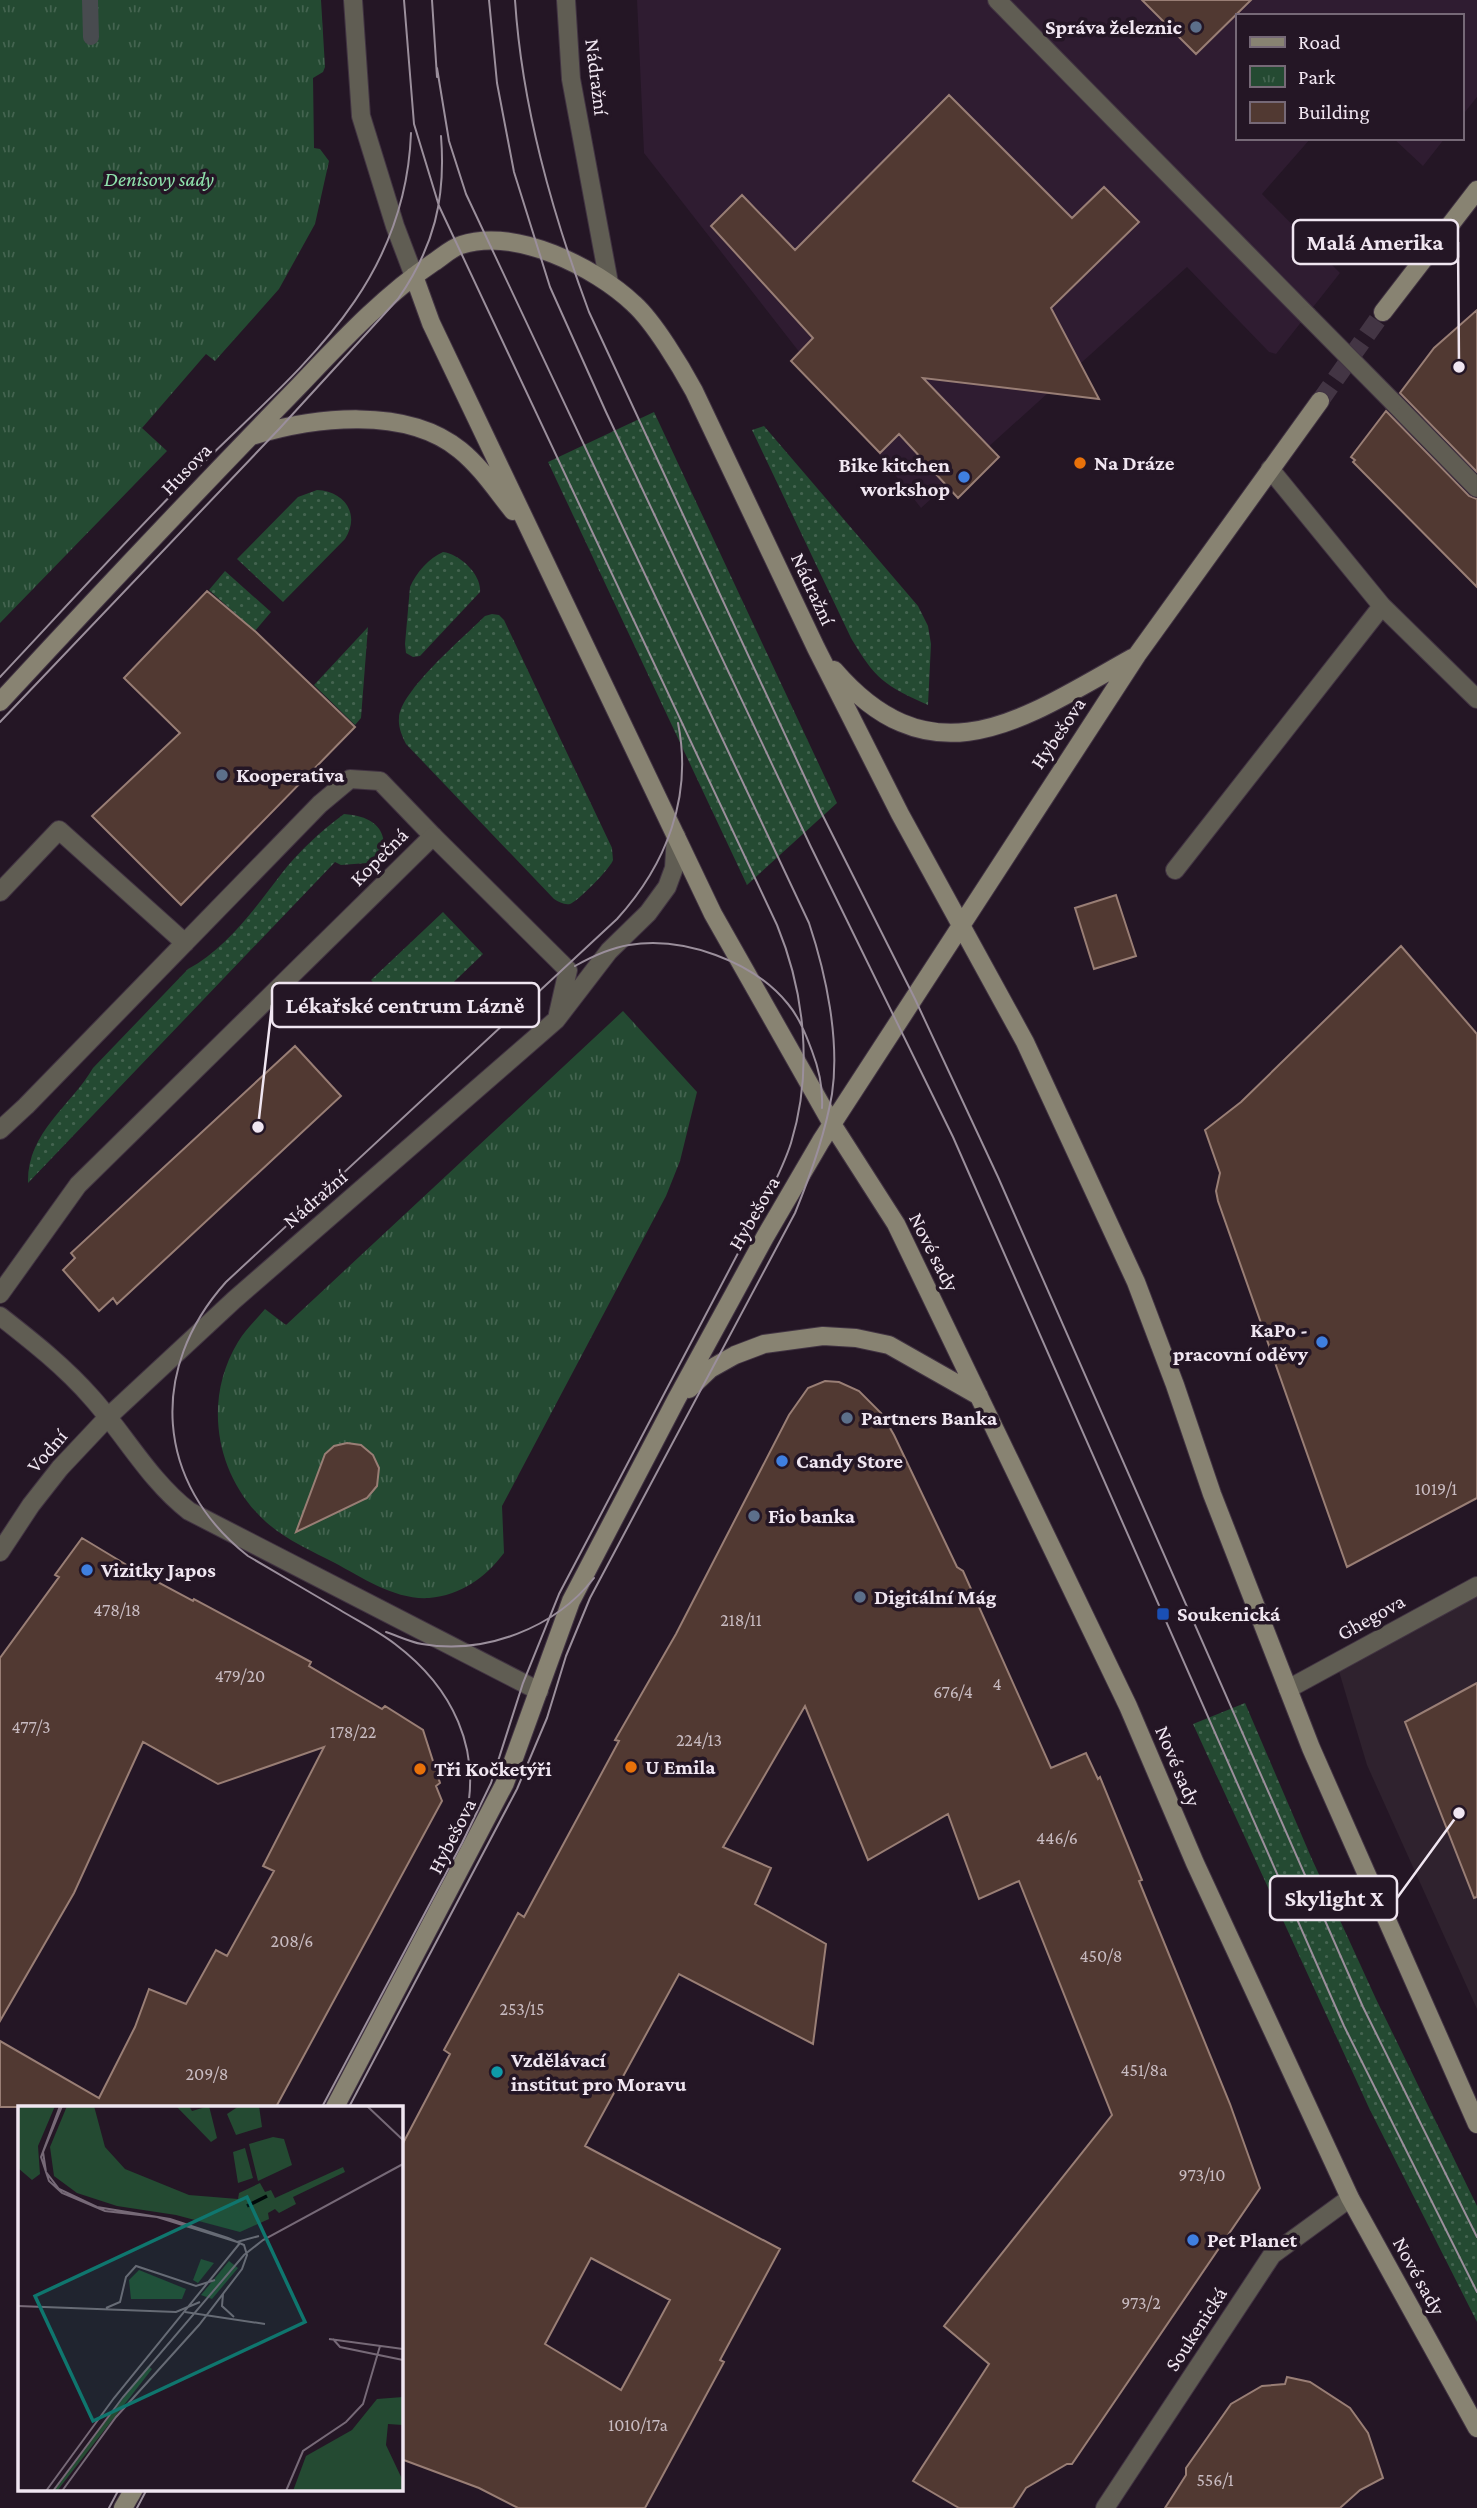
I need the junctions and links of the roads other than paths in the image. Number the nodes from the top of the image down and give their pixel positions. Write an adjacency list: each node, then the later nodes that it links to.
1 (353, 0): 5 (street, Nádražní)
2 (566, 0): 6 (street, Nádražní)
3 (997, 0): 11 (street, bridge)
4 (1477, 190): 7 (main road)
5 (414, 276): 6 (main road, Nádražní); 9 (main road, Husova); 12 (main road, Nádražní)
6 (609, 283): 14 (main road, Nádražní)
7 (1383, 312)
8 (1320, 401): 10 (main road, Hybešova)
9 (249, 437): 12 (main road); 17 (main road, Husova)
10 (1270, 469): 13 (street); 15 (main road, Hybešova)
11 (1477, 488)
12 (533, 535): 19 (main road, Nádražní)
13 (1382, 606): 16 (street); 20 (street)
14 (816, 648): 15 (main road); 22 (main road, Nádražní)
15 (1137, 655): 22 (main road, Hybešova)
16 (1477, 699)
17 (0, 702)
18 (433, 836): 23 (street, Kopečná); 24 (street); 27 (street, Kopečná)
19 (676, 836): 24 (street, Nádražní); 25 (main road, Nádražní)
20 (1175, 870)
21 (0, 892): 23 (street)
22 (961, 927): 25 (main road, Hybešova); 34 (main road)
23 (184, 943): 26 (street, Kopečná)
24 (556, 1020): 31 (street, Nádražní)
25 (832, 1124): 29 (main road, Nové sady); 30 (main road, Hybešova)
26 (0, 1130)
27 (0, 1294)
28 (0, 1316): 31 (street)
29 (979, 1396): 30 (main road); 38 (main road, Nové sady)
30 (676, 1401): 35 (main road, Hybešova)
31 (108, 1417): 32 (street, Vodní); 35 (street)
32 (0, 1552)
33 (1477, 1586): 34 (street, Ghegova)
34 (1287, 1689): 37 (main road)
35 (539, 1691): 36 (main road, Hybešova)
36 (336, 2106)
37 (1477, 2124)
38 (1350, 2198): 39 (main road, Nové sady); 42 (street, Soukenická)
39 (1477, 2428)
40 (133, 2490): 41 (main road)
41 (123, 2508)
42 (1105, 2508)

